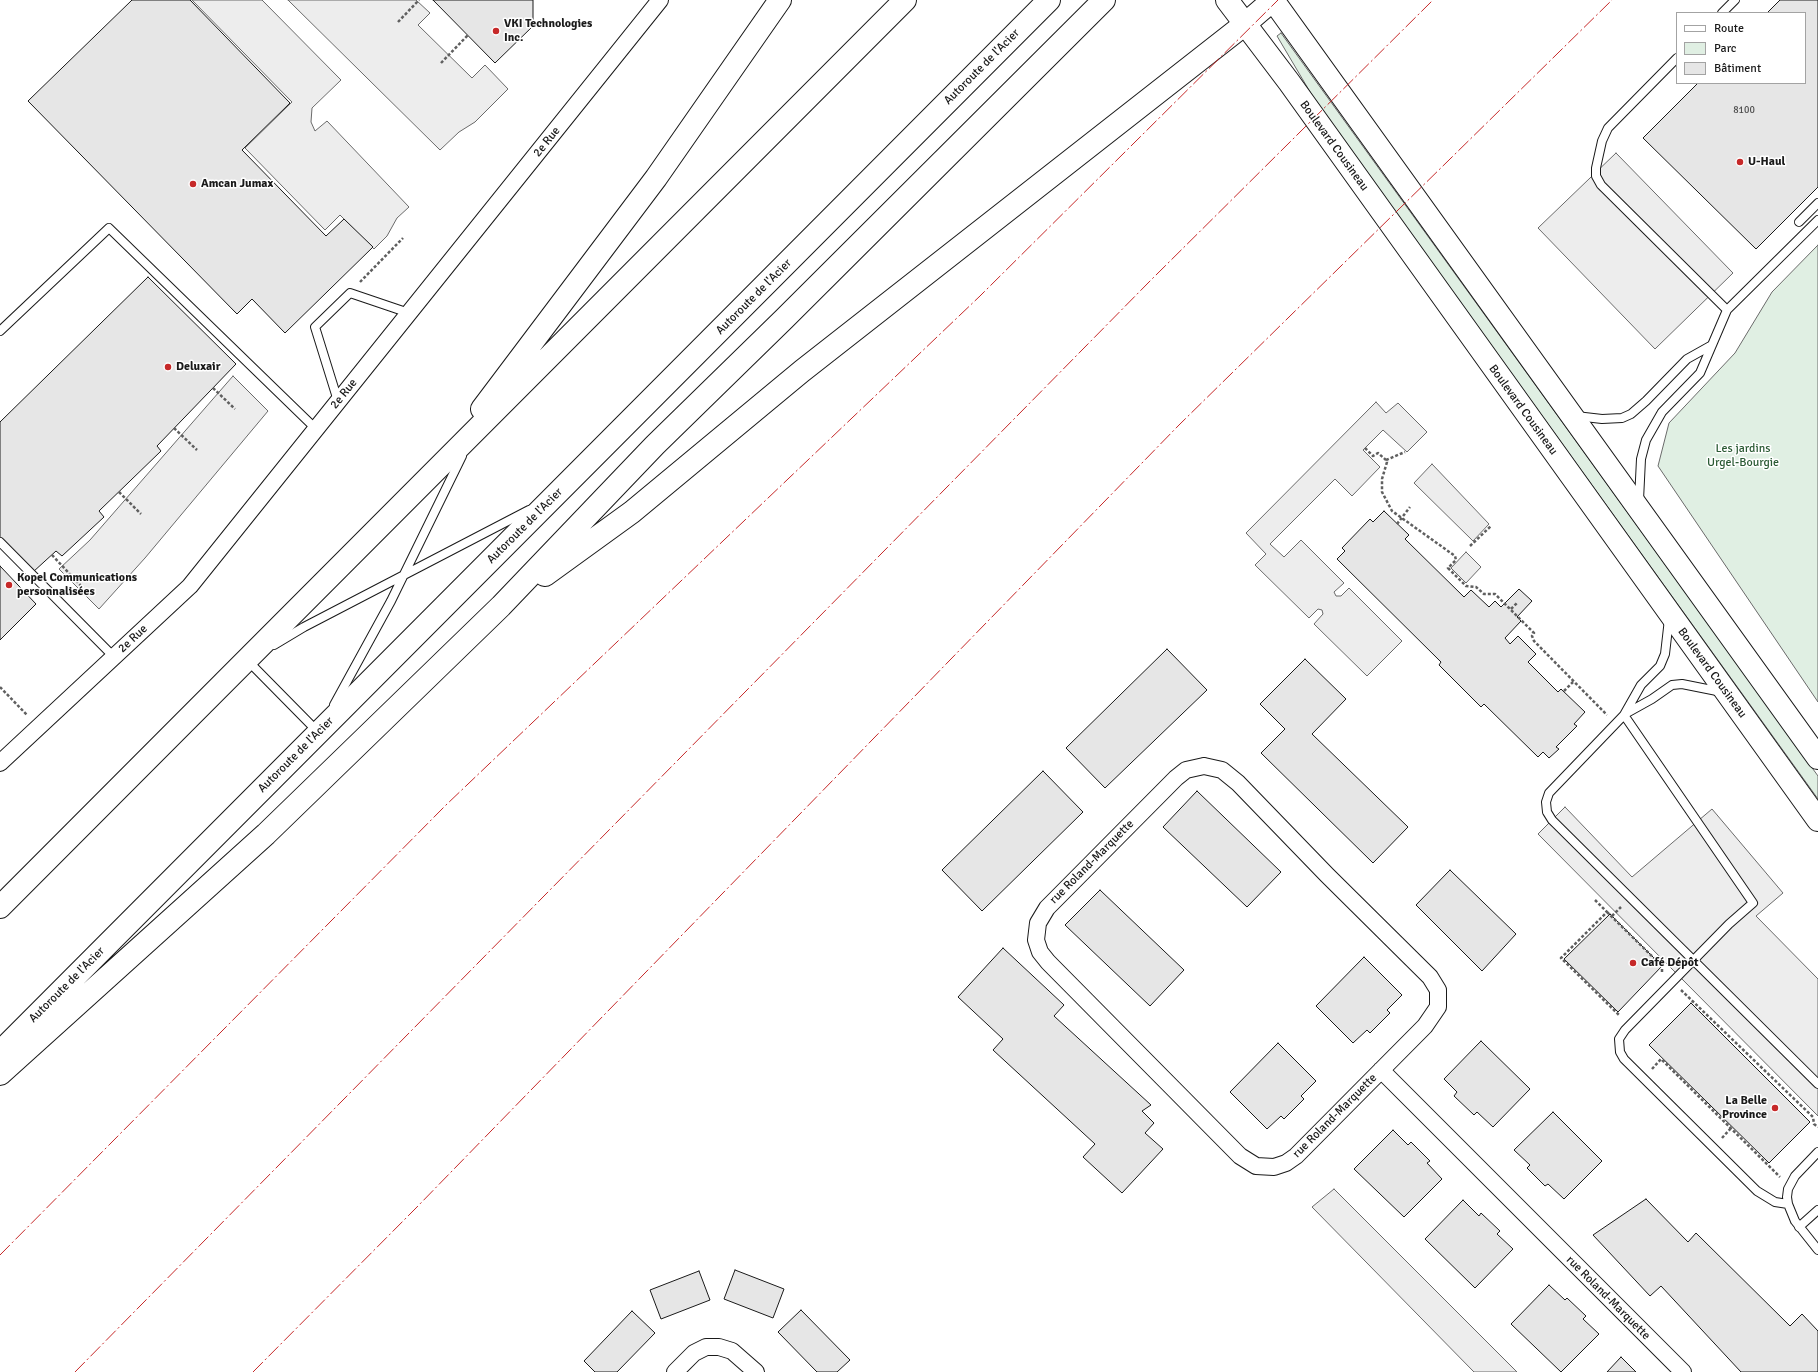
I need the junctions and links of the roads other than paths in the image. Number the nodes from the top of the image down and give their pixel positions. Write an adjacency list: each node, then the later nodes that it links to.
1 (660, 0): 16 (street, 2e Rue)
2 (780, 0): 19 (main road)
3 (905, 0): 23 (main road)
4 (1049, 0): 25 (main road, Autoroute de l'Acier)
5 (1104, 0): 29 (main road)
6 (1228, 0): 10 (main road, Boulevard Cousineau)
7 (1273, 0): 10 (main road); 21 (main road)
8 (1735, 0): 9 (lane)
9 (1723, 12)
10 (1245, 24): 29 (main road); 30 (main road, Boulevard Cousineau)
11 (1676, 59): 15 (lane)
12 (1818, 203): 14 (lane)
13 (1818, 220): 15 (lane)
14 (1799, 222)
15 (1727, 310): 18 (lane)
16 (409, 313): 20 (street, 2e Rue); 20 (lane)
17 (0, 331): 22 (lane)
18 (1712, 346): 21 (lane); 26 (lane)
19 (491, 397): 23 (lane); 24 (main road)
20 (338, 401): 22 (street, 2e Rue)
21 (1571, 416): 26 (main road)
22 (316, 429): 31 (street, 2e Rue)
23 (473, 434): 24 (main road); 28 (lane)
24 (432, 475): 32 (main road)
25 (554, 497): 28 (lane); 35 (main road, Autoroute de l'Acier)
26 (1638, 509): 36 (main road)
27 (0, 542): 31 (lane)
28 (403, 576): 32 (lane); 35 (lane)
29 (502, 606): 43 (main road)
30 (1670, 613): 33 (main road, Boulevard Cousineau); 34 (lane)
31 (114, 657): 37 (street, 2e Rue)
32 (247, 660): 35 (lane); 39 (main road)
33 (1727, 693): 34 (lane); 38 (main road, Boulevard Cousineau)
34 (1624, 715): 40 (lane); 40 (lane)
35 (318, 732): 41 (main road, Autoroute de l'Acier)
36 (1818, 758)
37 (0, 763)
38 (1818, 820)
39 (0, 908)
40 (1694, 960): 44 (lane); 46 (lane)
41 (0, 1052)
42 (1381, 1070): 42 (street, rue Roland-Marquette); 52 (street, rue Roland-Marquette)
43 (0, 1074)
44 (1818, 1084)
45 (1818, 1152): 46 (lane)
46 (1788, 1204): 48 (lane)
47 (1818, 1210): 48 (lane)
48 (1799, 1227): 49 (lane)
49 (1818, 1250)
50 (675, 1372): 51 (street)
51 (756, 1372)
52 (1683, 1372)

